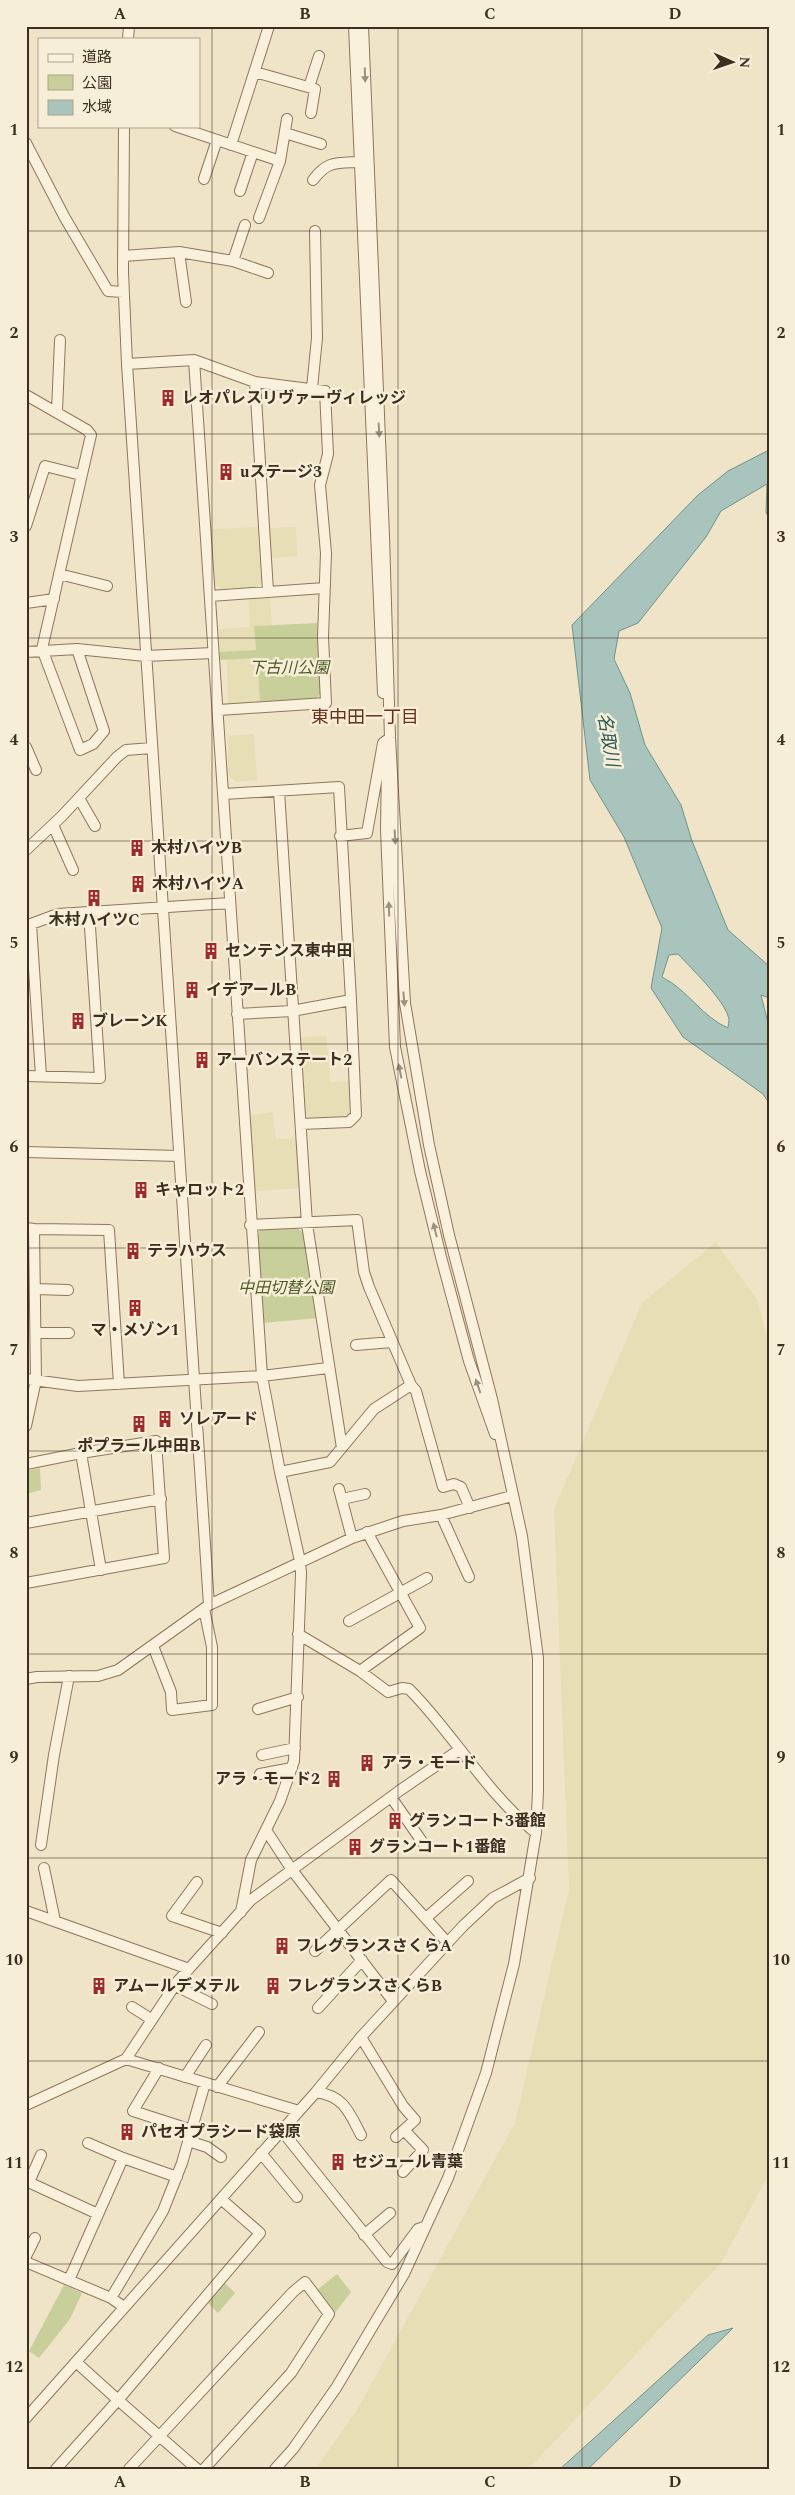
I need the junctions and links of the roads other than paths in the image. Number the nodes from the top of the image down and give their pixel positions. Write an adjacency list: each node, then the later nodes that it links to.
1 (269, 26): 5 (street)
2 (354, 26): 18 (street)
3 (363, 26): 53 (street, one-way to 53)
4 (319, 56): 6 (street)
5 (254, 72): 6 (street); 15 (street)
6 (309, 87): 7 (street)
7 (311, 113)
8 (287, 119): 11 (street)
9 (124, 128): 26 (street)
10 (181, 128): 12 (street)
11 (285, 133): 14 (street); 17 (street)
12 (217, 140): 15 (street); 19 (street)
13 (26, 143): 29 (street)
14 (321, 144)
15 (231, 145): 16 (street)
16 (253, 152): 17 (street); 21 (street)
17 (280, 160): 22 (street)
18 (358, 162): 20 (street); 53 (street)
19 (204, 179)
20 (313, 180)
21 (240, 191)
22 (259, 218)
23 (245, 225): 27 (street)
24 (315, 231): 35 (street)
25 (179, 252): 26 (street); 27 (street); 30 (street)
26 (123, 256): 29 (street)
27 (233, 261): 28 (street)
28 (268, 273)
29 (123, 292): 33 (street)
30 (186, 302)
31 (60, 340): 37 (street)
32 (194, 360): 33 (street); 34 (street); 44 (street)
33 (127, 364): 51 (street)
34 (255, 382): 35 (street); 43 (street)
35 (312, 388): 42 (street)
36 (26, 395): 37 (street)
37 (57, 411): 38 (street)
38 (81, 476): 39 (street); 40 (street)
39 (26, 526)
40 (59, 574): 41 (street); 45 (street)
41 (108, 586)
42 (324, 588): 43 (street); 52 (street)
43 (268, 591): 44 (street)
44 (210, 596): 50 (street)
45 (54, 599): 46 (street); 47 (street)
46 (26, 603)
47 (42, 649): 48 (street); 48 (street); 49 (street)
48 (76, 649): 51 (street)
49 (26, 652)
50 (213, 652): 51 (street); 52 (street)
51 (145, 656): 55 (street)
52 (219, 710): 58 (street)
53 (390, 738): 62 (street); 96 (street, one-way to 96); 96 (street, one-way to 53)
54 (26, 747): 56 (street)
55 (152, 748): 59 (street); 66 (street)
56 (36, 770)
57 (279, 791): 58 (street); 62 (street); 70 (street)
58 (224, 794): 65 (street)
59 (78, 798): 60 (street); 61 (street)
60 (53, 825): 63 (street); 64 (street)
61 (95, 826)
62 (340, 836): 69 (street)
63 (27, 849)
64 (73, 870)
65 (230, 903): 66 (street); 71 (street)
66 (163, 908): 67 (street); 76 (street)
67 (89, 912): 68 (street); 73 (street)
68 (29, 968): 73 (street)
69 (351, 1000): 70 (street); 74 (street)
70 (292, 1011): 71 (street); 74 (street)
71 (237, 1014): 78 (street)
72 (26, 1076): 73 (street)
73 (41, 1076)
74 (301, 1124): 77 (street)
75 (26, 1152): 76 (street)
76 (179, 1156): 89 (street)
77 (307, 1224): 78 (street); 84 (street); 86 (street)
78 (250, 1225): 87 (street)
79 (30, 1228): 80 (street); 90 (street)
80 (35, 1289): 81 (street); 82 (street)
81 (68, 1290)
82 (36, 1333): 83 (street); 88 (street)
83 (69, 1333)
84 (392, 1342): 85 (street); 91 (street)
85 (356, 1345)
86 (328, 1368): 87 (street); 93 (street)
87 (262, 1376): 89 (street); 97 (street)
88 (31, 1380): 90 (street); 92 (street)
89 (193, 1380): 90 (street); 113 (street)
90 (119, 1384)
91 (411, 1385): 93 (street); 101 (street)
92 (26, 1426)
93 (342, 1448): 97 (street)
94 (81, 1453): 95 (street); 100 (street); 102 (street)
95 (26, 1464)
96 (507, 1465): 99 (street)
97 (280, 1472): 107 (street)
98 (365, 1494): 106 (street)
99 (512, 1496): 101 (street); 129 (street)
100 (161, 1499): 102 (street); 108 (street)
101 (470, 1508): 103 (street)
102 (91, 1511): 104 (street); 108 (street)
103 (440, 1515): 105 (street); 109 (street)
104 (26, 1523)
105 (366, 1532): 106 (street); 112 (street)
106 (352, 1538): 107 (street)
107 (300, 1561): 113 (street); 115 (street)
108 (101, 1570): 111 (street)
109 (469, 1576)
110 (427, 1578): 112 (street)
111 (26, 1583)
112 (401, 1594): 114 (street); 117 (street)
113 (207, 1607): 116 (street); 116 (street)
114 (349, 1621)
115 (298, 1634): 117 (street); 120 (street)
116 (153, 1646): 118 (street)
117 (360, 1671): 123 (street)
118 (69, 1676): 119 (street); 131 (street)
119 (26, 1679)
120 (298, 1696): 121 (street); 122 (street)
121 (258, 1709)
122 (295, 1748): 124 (street); 125 (street)
123 (459, 1750): 127 (street); 129 (street)
124 (262, 1755)
125 (292, 1768): 126 (street); 128 (street)
126 (260, 1774)
127 (391, 1797): 130 (street); 133 (street)
128 (266, 1830): 133 (street); 138 (street)
129 (536, 1832): 134 (street)
130 (423, 1843)
131 (41, 1845)
132 (44, 1868): 140 (street)
133 (292, 1870): 138 (street); 141 (street)
134 (530, 1878): 143 (street); 182 (street)
135 (468, 1881): 139 (street)
136 (197, 1882): 142 (street)
137 (26, 1911): 140 (street)
138 (241, 1912): 142 (street)
139 (426, 1918): 141 (street); 143 (street)
140 (55, 1921): 146 (street)
141 (338, 1929): 144 (street); 145 (street)
142 (222, 1933): 146 (street)
143 (447, 1942): 148 (street)
144 (314, 1951)
145 (362, 1960): 148 (street); 151 (street)
146 (189, 1969): 147 (street)
147 (174, 1985): 149 (street); 152 (street)
148 (393, 2001): 154 (street)
149 (212, 2004)
150 (132, 2007): 152 (street)
151 (318, 2008)
152 (151, 2019): 156 (street)
153 (259, 2032): 160 (street)
154 (361, 2037): 161 (street); 166 (street)
155 (206, 2045): 158 (street)
156 (126, 2059): 157 (street); 162 (street)
157 (159, 2068): 158 (street); 164 (street)
158 (185, 2077): 159 (street)
159 (205, 2084): 160 (street); 164 (street)
160 (217, 2087): 163 (street)
161 (316, 2092): 163 (street); 167 (street)
162 (26, 2105)
163 (299, 2111): 165 (street)
164 (192, 2130): 169 (street)
165 (282, 2130): 171 (street); 183 (street)
166 (404, 2130): 168 (street); 175 (street)
167 (361, 2135)
168 (396, 2137)
169 (188, 2141): 173 (street); 176 (street)
170 (88, 2142): 174 (street)
171 (261, 2154): 178 (street); 179 (street)
172 (41, 2155): 177 (street)
173 (221, 2157)
174 (123, 2158): 176 (street); 181 (street)
175 (410, 2169)
176 (177, 2177): 188 (street)
177 (28, 2181): 181 (street)
178 (297, 2197)
179 (221, 2199): 189 (street); 191 (street)
180 (390, 2213): 183 (street)
181 (98, 2214): 187 (street)
182 (425, 2227): 183 (street); 198 (street)
183 (364, 2235)
184 (35, 2238): 185 (street)
185 (26, 2256)
186 (26, 2262): 187 (street)
187 (69, 2280): 188 (street)
188 (111, 2298): 189 (street)
189 (124, 2307): 190 (street)
190 (76, 2362): 191 (street); 192 (street)
191 (118, 2400): 193 (street); 194 (street)
192 (26, 2418)
193 (159, 2435): 195 (street); 196 (street); 197 (street)
194 (56, 2469)
195 (129, 2469)
196 (197, 2469)
197 (204, 2469)
198 (275, 2469)

